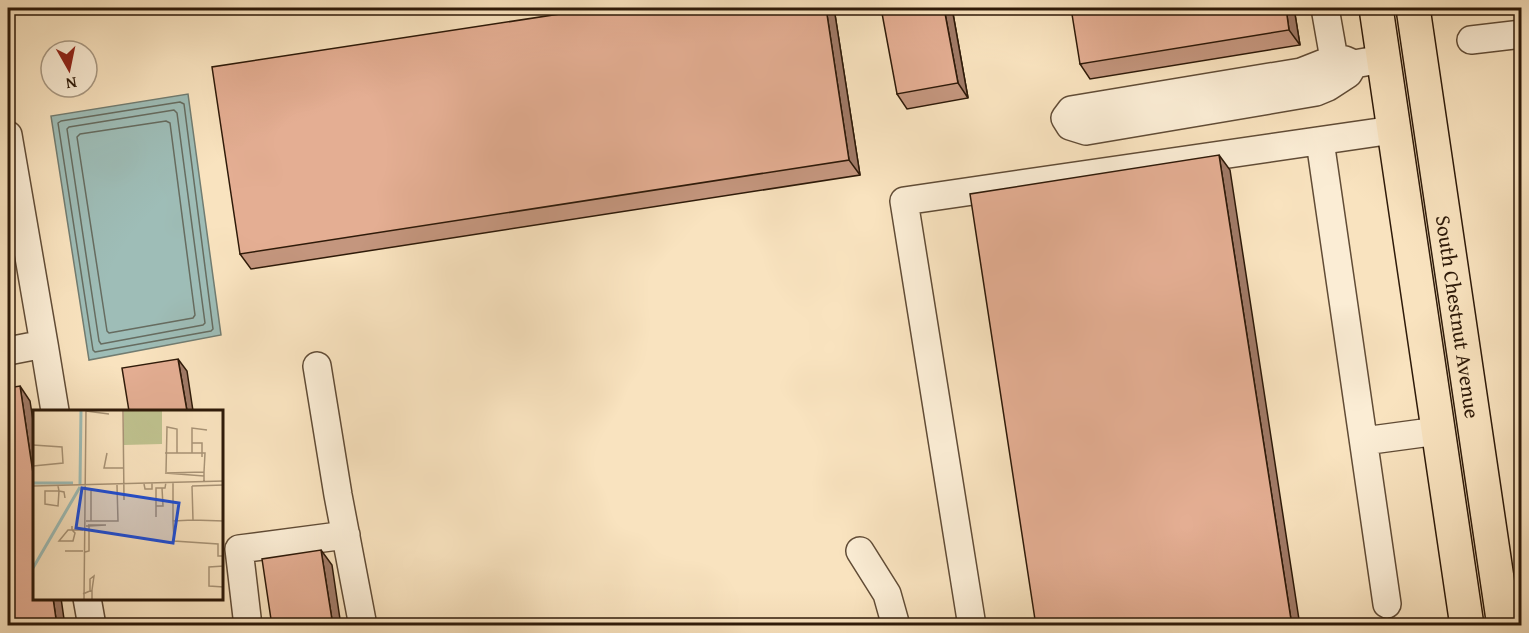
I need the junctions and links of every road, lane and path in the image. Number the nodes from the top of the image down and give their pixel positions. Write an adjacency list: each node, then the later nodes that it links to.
1 (1325, 8): 6 (lane)
2 (1376, 8): 6 (main road, South Chestnut Avenue)
3 (1413, 8): 26 (main road, South Chestnut Avenue)
4 (1521, 34): 5 (lane)
5 (1471, 40)
6 (1357, 61): 6 (lane); 7 (main road, South Chestnut Avenue)
7 (1393, 130): 9 (lane); 14 (main road, South Chestnut Avenue)
8 (8, 135): 10 (lane)
9 (1320, 141): 15 (lane); 24 (lane)
10 (44, 344): 11 (lane); 13 (lane)
11 (8, 351)
12 (317, 366): 16 (lane)
13 (55, 410)
14 (1438, 431): 15 (lane); 25 (main road, South Chestnut Avenue)
15 (1364, 441): 19 (lane)
16 (346, 535): 21 (lane); 22 (lane)
17 (860, 551): 23 (lane)
18 (87, 600): 20 (lane)
19 (1387, 604)
20 (92, 626)
21 (248, 626)
22 (363, 626)
23 (896, 626)
24 (972, 626)
25 (1467, 626)
26 (1504, 626)

